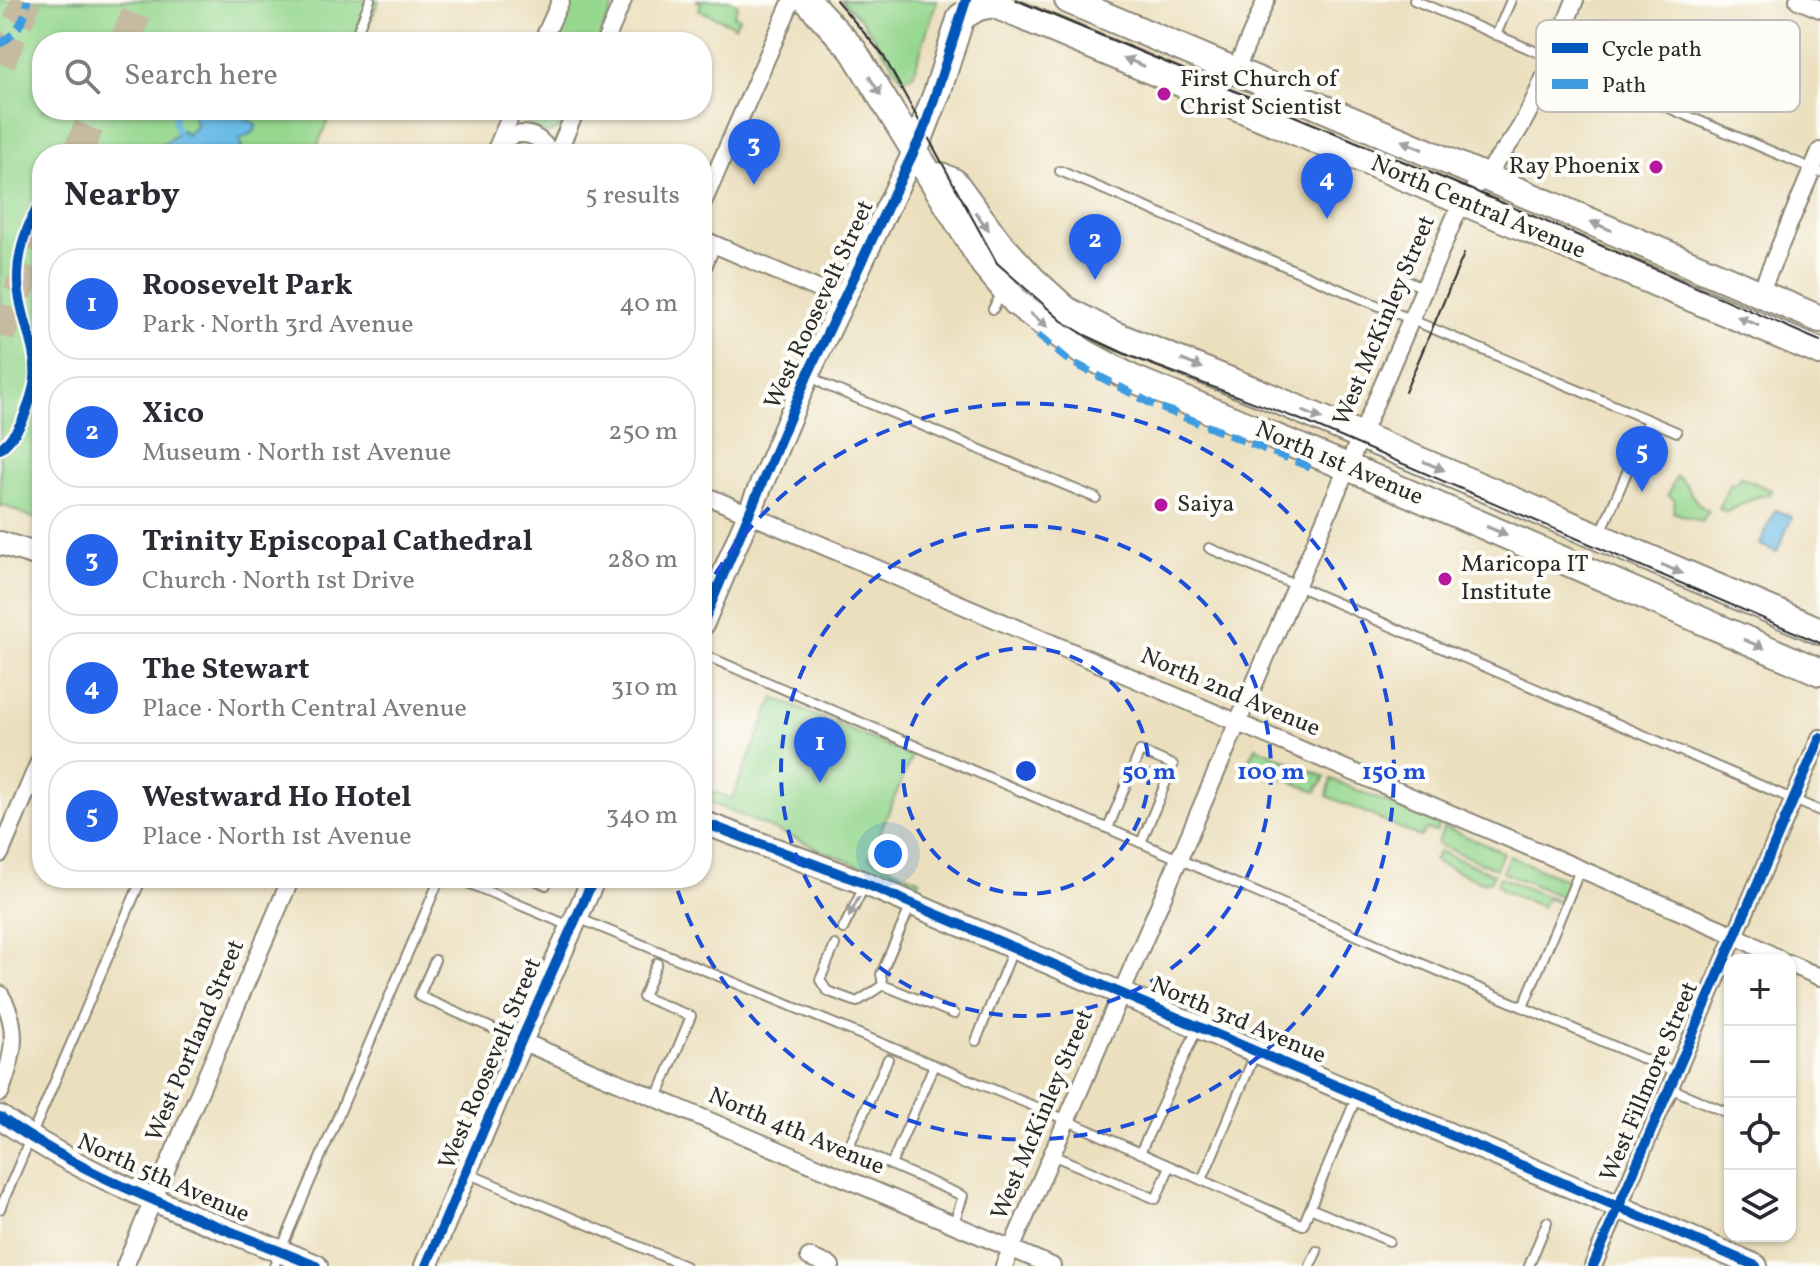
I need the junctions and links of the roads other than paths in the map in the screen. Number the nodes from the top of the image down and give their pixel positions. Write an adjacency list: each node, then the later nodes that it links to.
1 (370, 0): 15 (lane)
2 (561, 0): 16 (street)
3 (623, 0): 17 (street)
4 (792, 0): 35 (street)
5 (807, 0): 32 (main road, one-way to 32)
6 (1068, 0): 19 (main road, North Central Avenue)
7 (1266, 0): 21 (street)
8 (1414, 0): 18 (lane)
9 (1511, 0): 18 (lane)
10 (1575, 0): 14 (street, West McKinley Street)
11 (1798, 0): 13 (street)
12 (964, 9): 31 (main road, North Central Avenue, one-way to 12); 32 (main road, West Roosevelt Street)
13 (1820, 9)
14 (1567, 20)
15 (358, 30)
16 (547, 32)
17 (609, 32)
18 (1496, 35): 20 (lane)
19 (1184, 49): 21 (main road, North Central Avenue); 31 (main road)
20 (1536, 52)
21 (1236, 69): 36 (main road, North Central Avenue, one-way to 21)
22 (1536, 92): 36 (street, West McKinley Street)
23 (1679, 112): 33 (lane)
24 (508, 120): 26 (street)
25 (572, 120): 29 (street)
26 (498, 144)
27 (500, 144): 28 (street)
28 (544, 144)
29 (561, 144)
30 (1820, 151): 33 (street)
31 (1346, 152): 36 (main road, North Central Avenue)
32 (921, 160): 41 (street, West Roosevelt Street); 48 (main road, North 1st Avenue, one-way to 48); 49 (main road, North 1st Avenue, one-way to 49)
33 (1816, 170): 40 (street)
34 (1060, 171): 42 (lane)
35 (712, 182)
36 (1473, 189): 39 (street, West McKinley Street); 40 (main road, North Central Avenue, one-way to 36); 44 (main road, North Central Avenue, one-way to 36)
37 (712, 244): 41 (street)
38 (1404, 279): 39 (lane)
39 (1425, 289): 42 (street, West McKinley Street)
40 (1760, 293): 43 (main road, North Central Avenue)
41 (843, 300): 45 (street, West Roosevelt Street)
42 (1412, 319): 46 (lane); 48 (street, West McKinley Street)
43 (1820, 319)
44 (1820, 352)
45 (808, 374): 51 (lane); 52 (street, West Roosevelt Street)
46 (1649, 420): 47 (lane); 53 (lane)
47 (1677, 432)
48 (1362, 436): 49 (street, West McKinley Street); 53 (main road, North 1st Avenue, one-way to 53)
49 (1348, 467): 57 (street, West McKinley Street); 61 (main road, North 1st Avenue, one-way to 61)
50 (712, 498): 52 (street, North 2nd Avenue)
51 (1096, 498)
52 (749, 514): 58 (street, West Roosevelt Street); 62 (street, North 2nd Avenue)
53 (1600, 538): 59 (main road, North 1st Avenue, one-way to 59)
54 (0, 543): 56 (street)
55 (1209, 548): 57 (lane)
56 (32, 553)
57 (1297, 585): 62 (street, West McKinley Street); 65 (lane)
58 (712, 601)
59 (1820, 631)
60 (712, 658): 68 (lane)
61 (1820, 672)
62 (1238, 721): 71 (street, West McKinley Street); 72 (street, North 2nd Avenue)
63 (1820, 738): 65 (street, West Fillmore Street)
64 (32, 779): 70 (street)
65 (1793, 800): 66 (lane); 82 (street, West Fillmore Street)
66 (1820, 811)
67 (712, 826): 73 (street, North 3rd Avenue)
68 (1108, 828): 69 (lane); 69 (lane)
69 (1141, 843): 71 (lane)
70 (0, 854)
71 (1178, 859): 91 (street, West McKinley Street); 93 (lane)
72 (1580, 870): 82 (street, North 2nd Avenue); 93 (lane)
73 (866, 885): 79 (street, North 3rd Avenue); 81 (lane, one-way to 81)
74 (138, 888): 108 (lane)
75 (287, 888): 115 (street, West Portland Street)
76 (436, 888): 125 (lane)
77 (482, 888): 80 (lane)
78 (590, 888): 80 (street, West Roosevelt Street)
79 (911, 904): 84 (street, North 3rd Avenue); 90 (lane)
80 (575, 922): 96 (street, West Roosevelt Street); 100 (lane)
81 (843, 929)
82 (1735, 935): 85 (street, North 2nd Avenue); 101 (street, West Fillmore Street)
83 (835, 945): 90 (lane)
84 (1014, 949): 91 (street, North 3rd Avenue); 97 (lane)
85 (1770, 954)
86 (435, 960): 96 (lane)
87 (657, 963): 104 (lane)
88 (1796, 967): 89 (street)
89 (1820, 977)
90 (883, 985): 94 (lane)
91 (1121, 993): 95 (street, North 3rd Avenue); 107 (street, West McKinley Street)
92 (0, 994): 102 (street)
93 (1523, 1007): 101 (lane)
94 (954, 1014)
95 (1199, 1026): 98 (street, North 3rd Avenue); 109 (lane)
96 (521, 1041): 104 (street, North 4th Avenue); 113 (street, West Roosevelt Street)
97 (976, 1041)
98 (1257, 1051): 103 (street, North 3rd Avenue); 114 (lane)
99 (888, 1059): 111 (lane)
100 (934, 1065): 107 (lane); 111 (lane)
101 (1672, 1080): 105 (lane); 116 (street, West Fillmore Street)
102 (0, 1093)
103 (1358, 1094): 116 (street, North 3rd Avenue); 117 (lane)
104 (656, 1099): 120 (street, North 4th Avenue)
105 (1724, 1110)
106 (0, 1117): 108 (street, North 5th Avenue)
107 (1066, 1120): 109 (lane); 110 (street, West McKinley Street)
108 (31, 1139): 115 (street, North 5th Avenue); 118 (lane)
109 (1140, 1153): 112 (lane)
110 (1052, 1155): 112 (lane); 122 (street, West McKinley Street)
111 (891, 1165): 120 (lane)
112 (1170, 1166): 114 (lane)
113 (466, 1173): 128 (street, West Roosevelt Street); 129 (lane)
114 (1202, 1180): 117 (lane)
115 (154, 1199): 125 (street, North 5th Avenue); 126 (street, West Portland Street)
116 (1618, 1207): 135 (street, West Fillmore Street); 136 (street, North 3rd Avenue)
117 (1310, 1208): 121 (lane)
118 (0, 1209)
119 (1547, 1222): 134 (lane)
120 (953, 1224): 122 (street, North 4th Avenue)
121 (1389, 1241)
122 (1011, 1248): 131 (street, West McKinley Street); 132 (street, North 4th Avenue)
123 (1317, 1251): 133 (lane)
124 (809, 1257): 130 (street)
125 (278, 1258): 127 (street, North 5th Avenue)
126 (125, 1266)
127 (316, 1266)
128 (426, 1266)
129 (685, 1266)
130 (831, 1266)
131 (1004, 1266)
132 (1052, 1266)
133 (1310, 1266)
134 (1529, 1266)
135 (1593, 1266)
136 (1756, 1266)

